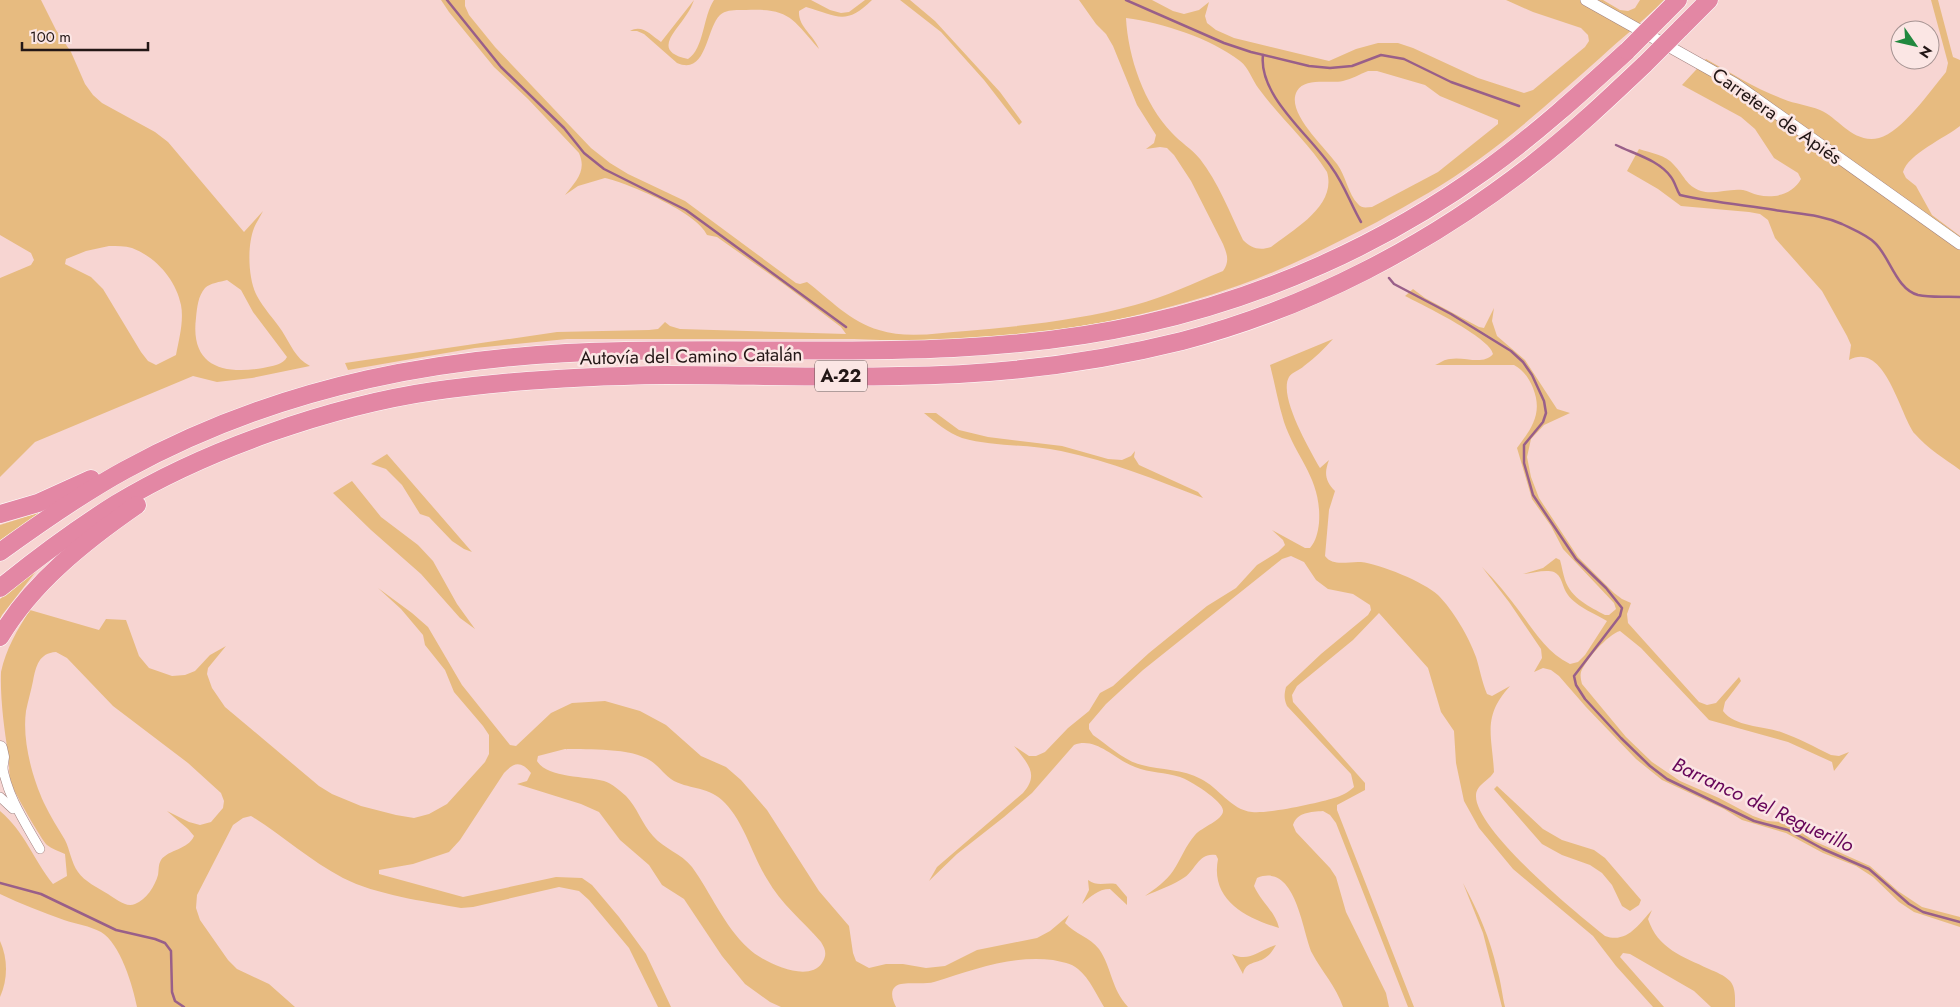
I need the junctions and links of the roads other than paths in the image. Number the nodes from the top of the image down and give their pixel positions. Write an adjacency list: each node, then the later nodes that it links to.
1 (1586, 0): 4 (street, Carretera de Apiés)
2 (1678, 0): 5 (highway, Autovía del Camino Catalán / A-22, bridge)
3 (1708, 0): 6 (highway, Autovía del Camino Catalán / A-22, bridge)
4 (1960, 244)
5 (295, 398): 7 (highway); 8 (highway, Autovía del Camino Catalán / A-22)
6 (284, 428): 9 (highway, Autovía del Camino Catalán / A-22); 10 (highway)
7 (0, 514)
8 (0, 552)
9 (0, 588)
10 (0, 638)
11 (0, 748): 12 (main road)
12 (1, 767): 14 (street)
13 (0, 797): 14 (street)
14 (28, 829): 15 (street)
15 (40, 849)

